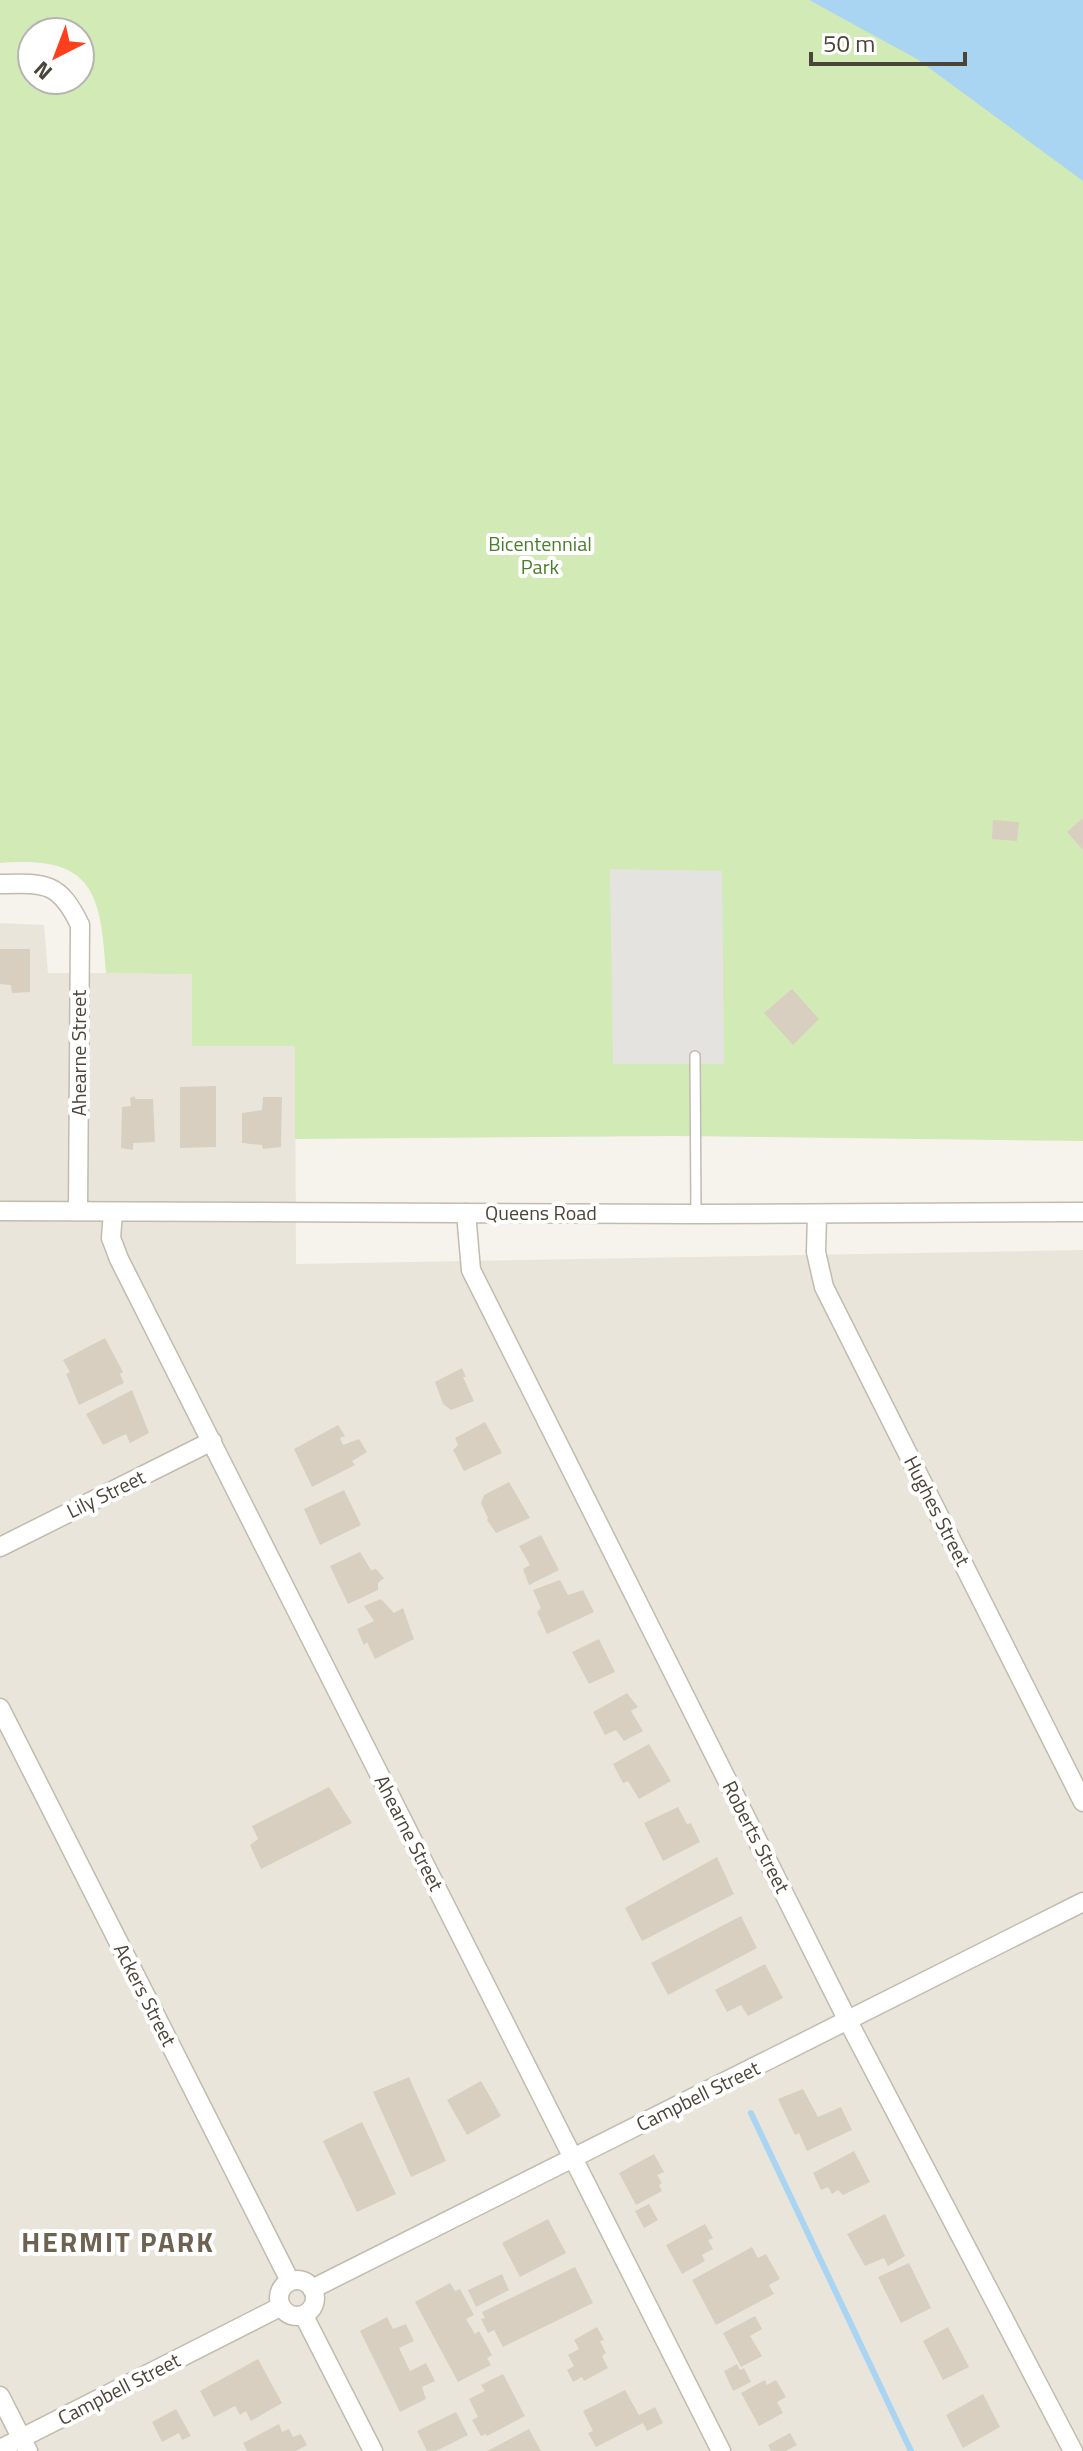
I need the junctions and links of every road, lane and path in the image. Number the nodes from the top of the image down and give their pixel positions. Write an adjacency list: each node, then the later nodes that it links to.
1 (0, 884): 4 (street, Ahearne Street)
2 (695, 1056): 8 (lane)
3 (0, 1211): 4 (street, Queens Road)
4 (78, 1211): 5 (street, Queens Road)
5 (113, 1212): 7 (street, Queens Road); 10 (street, Ahearne Street)
6 (1083, 1212): 9 (street, Queens Road)
7 (466, 1213): 8 (street, Queens Road); 15 (street, Roberts Street)
8 (696, 1214): 9 (street, Queens Road)
9 (817, 1214): 13 (street, Hughes Street)
10 (212, 1441): 11 (street, Lily Street); 16 (street, Ahearne Street)
11 (0, 1547)
12 (0, 1708): 17 (street, Ackers Street)
13 (1083, 1802)
14 (1083, 1902): 15 (street, Campbell Street)
15 (848, 2021): 16 (street, Campbell Street); 26 (street, Roberts Street)
16 (572, 2158): 18 (street, Campbell Street); 25 (street, Ahearne Street)
17 (290, 2281): 18 (street); 19 (street)
18 (312, 2289): 20 (street)
19 (280, 2307): 20 (street); 22 (street, Campbell Street)
20 (304, 2316): 24 (street)
21 (0, 2396): 22 (street)
22 (24, 2444): 23 (street, Campbell Street)
23 (0, 2449)
24 (373, 2451)
25 (721, 2451)
26 (1073, 2451)

